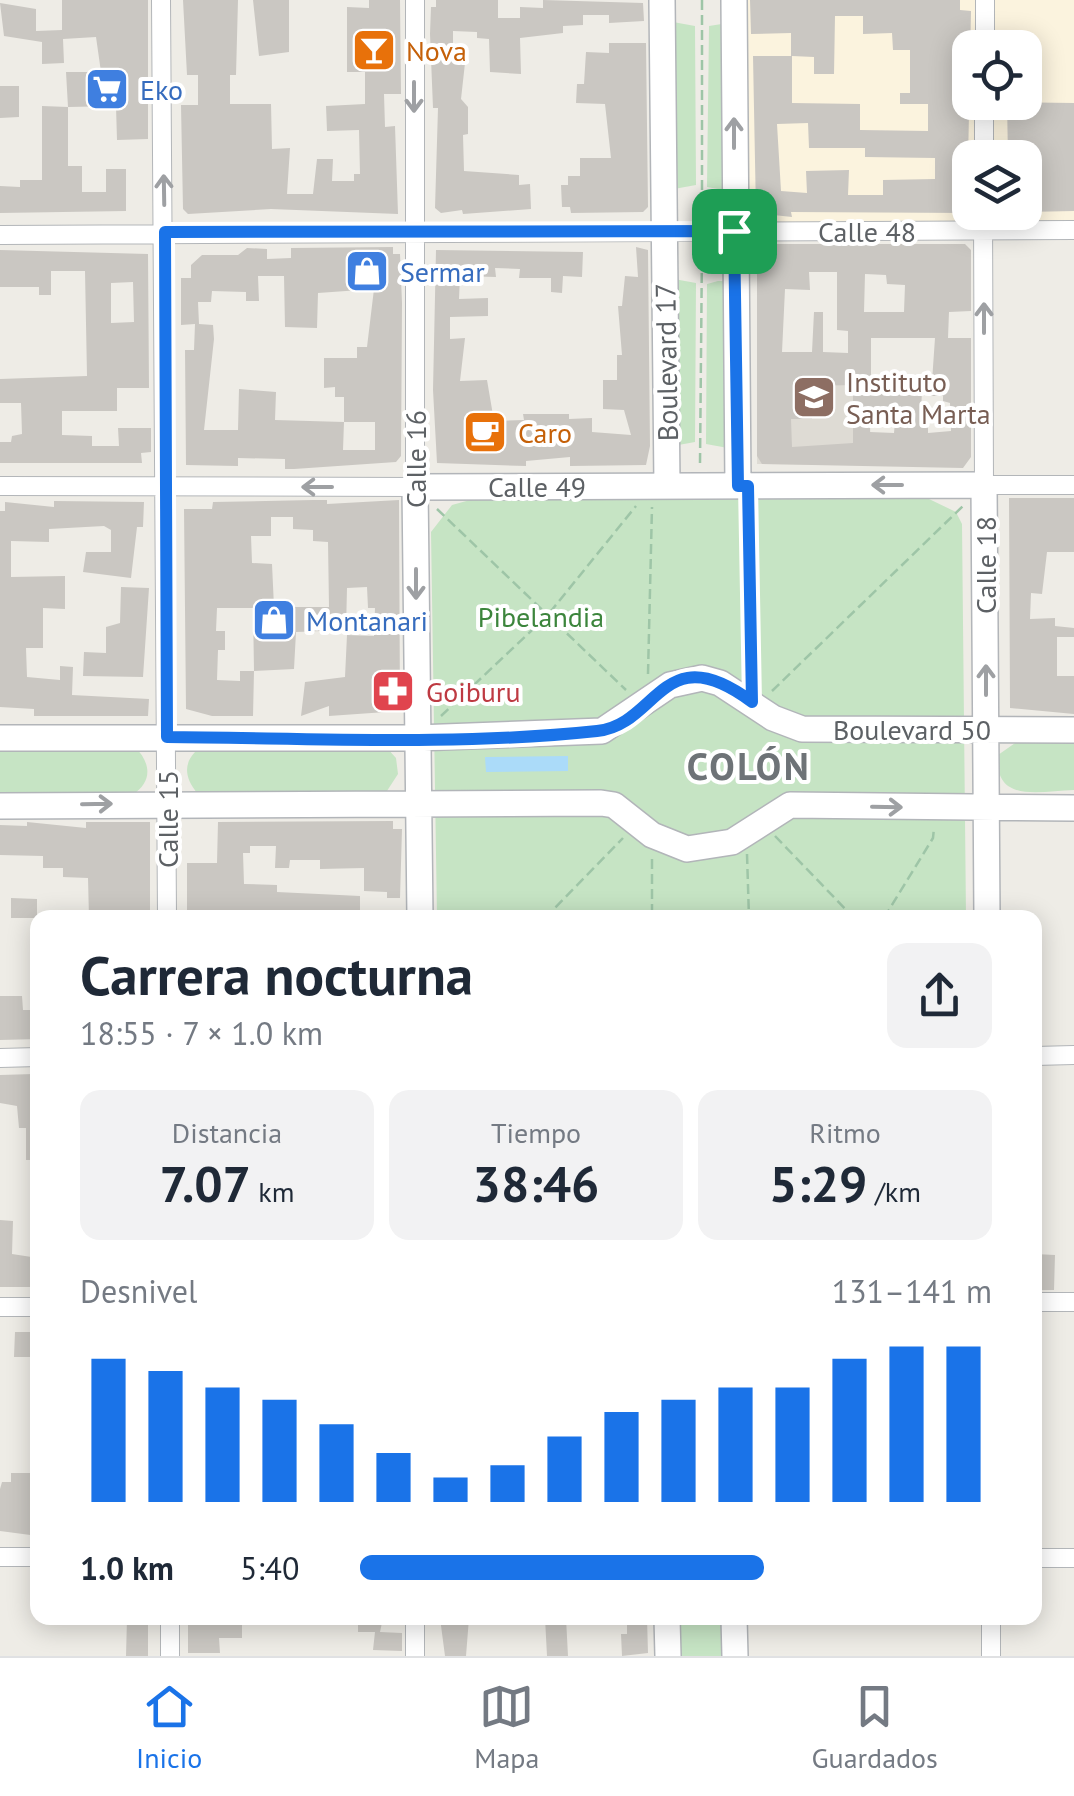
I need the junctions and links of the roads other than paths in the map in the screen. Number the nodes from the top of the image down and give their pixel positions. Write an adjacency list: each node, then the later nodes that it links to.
1 (161, 0): 13 (street, Calle 15, one-way to 1)
2 (415, 0): 14 (street, Calle 16, one-way to 14)
3 (662, 0): 9 (main road, Boulevard 17)
4 (734, 0): 12 (main road, one-way to 4)
5 (986, 0): 6 (street)
6 (985, 30)
7 (952, 222): 12 (street, Calle 48)
8 (1042, 227): 11 (street, Calle 48)
9 (664, 230): 12 (street, Calle 48); 14 (street, Calle 48); 16 (main road, Boulevard 17)
10 (983, 230): 17 (street, Calle 18, one-way to 10)
11 (1074, 230)
12 (734, 231): 21 (main road)
13 (165, 232): 14 (street, Calle 48); 15 (street, Calle 48); 20 (street, Calle 15)
14 (414, 234): 22 (street, Calle 16)
15 (0, 235)
16 (660, 485): 21 (main road, Calle 49); 22 (main road, Calle 49)
17 (984, 485): 18 (street, Calle 49); 21 (main road, Calle 49, one-way to 21); 23 (main road, Calle 18, one-way to 17)
18 (1074, 485)
19 (0, 486): 20 (street, Calle 49)
20 (164, 486): 22 (street, Calle 49, one-way to 20); 25 (street, Calle 15)
21 (743, 486)
22 (415, 487): 27 (main road, Calle 16, one-way to 27)
23 (986, 730): 24 (main road, Boulevard 50); 27 (main road, Boulevard 50); 32 (main road, Calle 18)
24 (1074, 730)
25 (167, 737): 26 (main road, Boulevard 50); 27 (main road, Boulevard 50); 28 (street, Calle 15)
26 (0, 738)
27 (417, 738): 30 (main road, Calle 16)
28 (166, 803): 29 (main road, one-way to 28); 30 (main road); 33 (street, Calle 15)
29 (0, 806)
30 (418, 806): 32 (main road, one-way to 32); 34 (main road, Calle 16)
31 (1074, 808): 32 (main road)
32 (986, 809): 35 (main road, Calle 18)
33 (167, 910)
34 (420, 910)
35 (988, 910)
36 (1074, 1055): 37 (street)
37 (1042, 1056)
38 (30, 1057): 39 (street)
39 (0, 1058)
40 (1042, 1302): 41 (street)
41 (1074, 1302)
42 (0, 1307): 43 (street)
43 (30, 1307)
44 (0, 1557): 45 (street)
45 (30, 1557)
46 (1042, 1558): 47 (street)
47 (1074, 1558)
48 (170, 1625): 53 (street)
49 (415, 1625): 54 (street)
50 (667, 1625): 55 (main road)
51 (734, 1625): 56 (main road)
52 (990, 1625): 57 (street)
53 (170, 1656)
54 (415, 1656)
55 (668, 1656)
56 (735, 1656)
57 (991, 1656)

